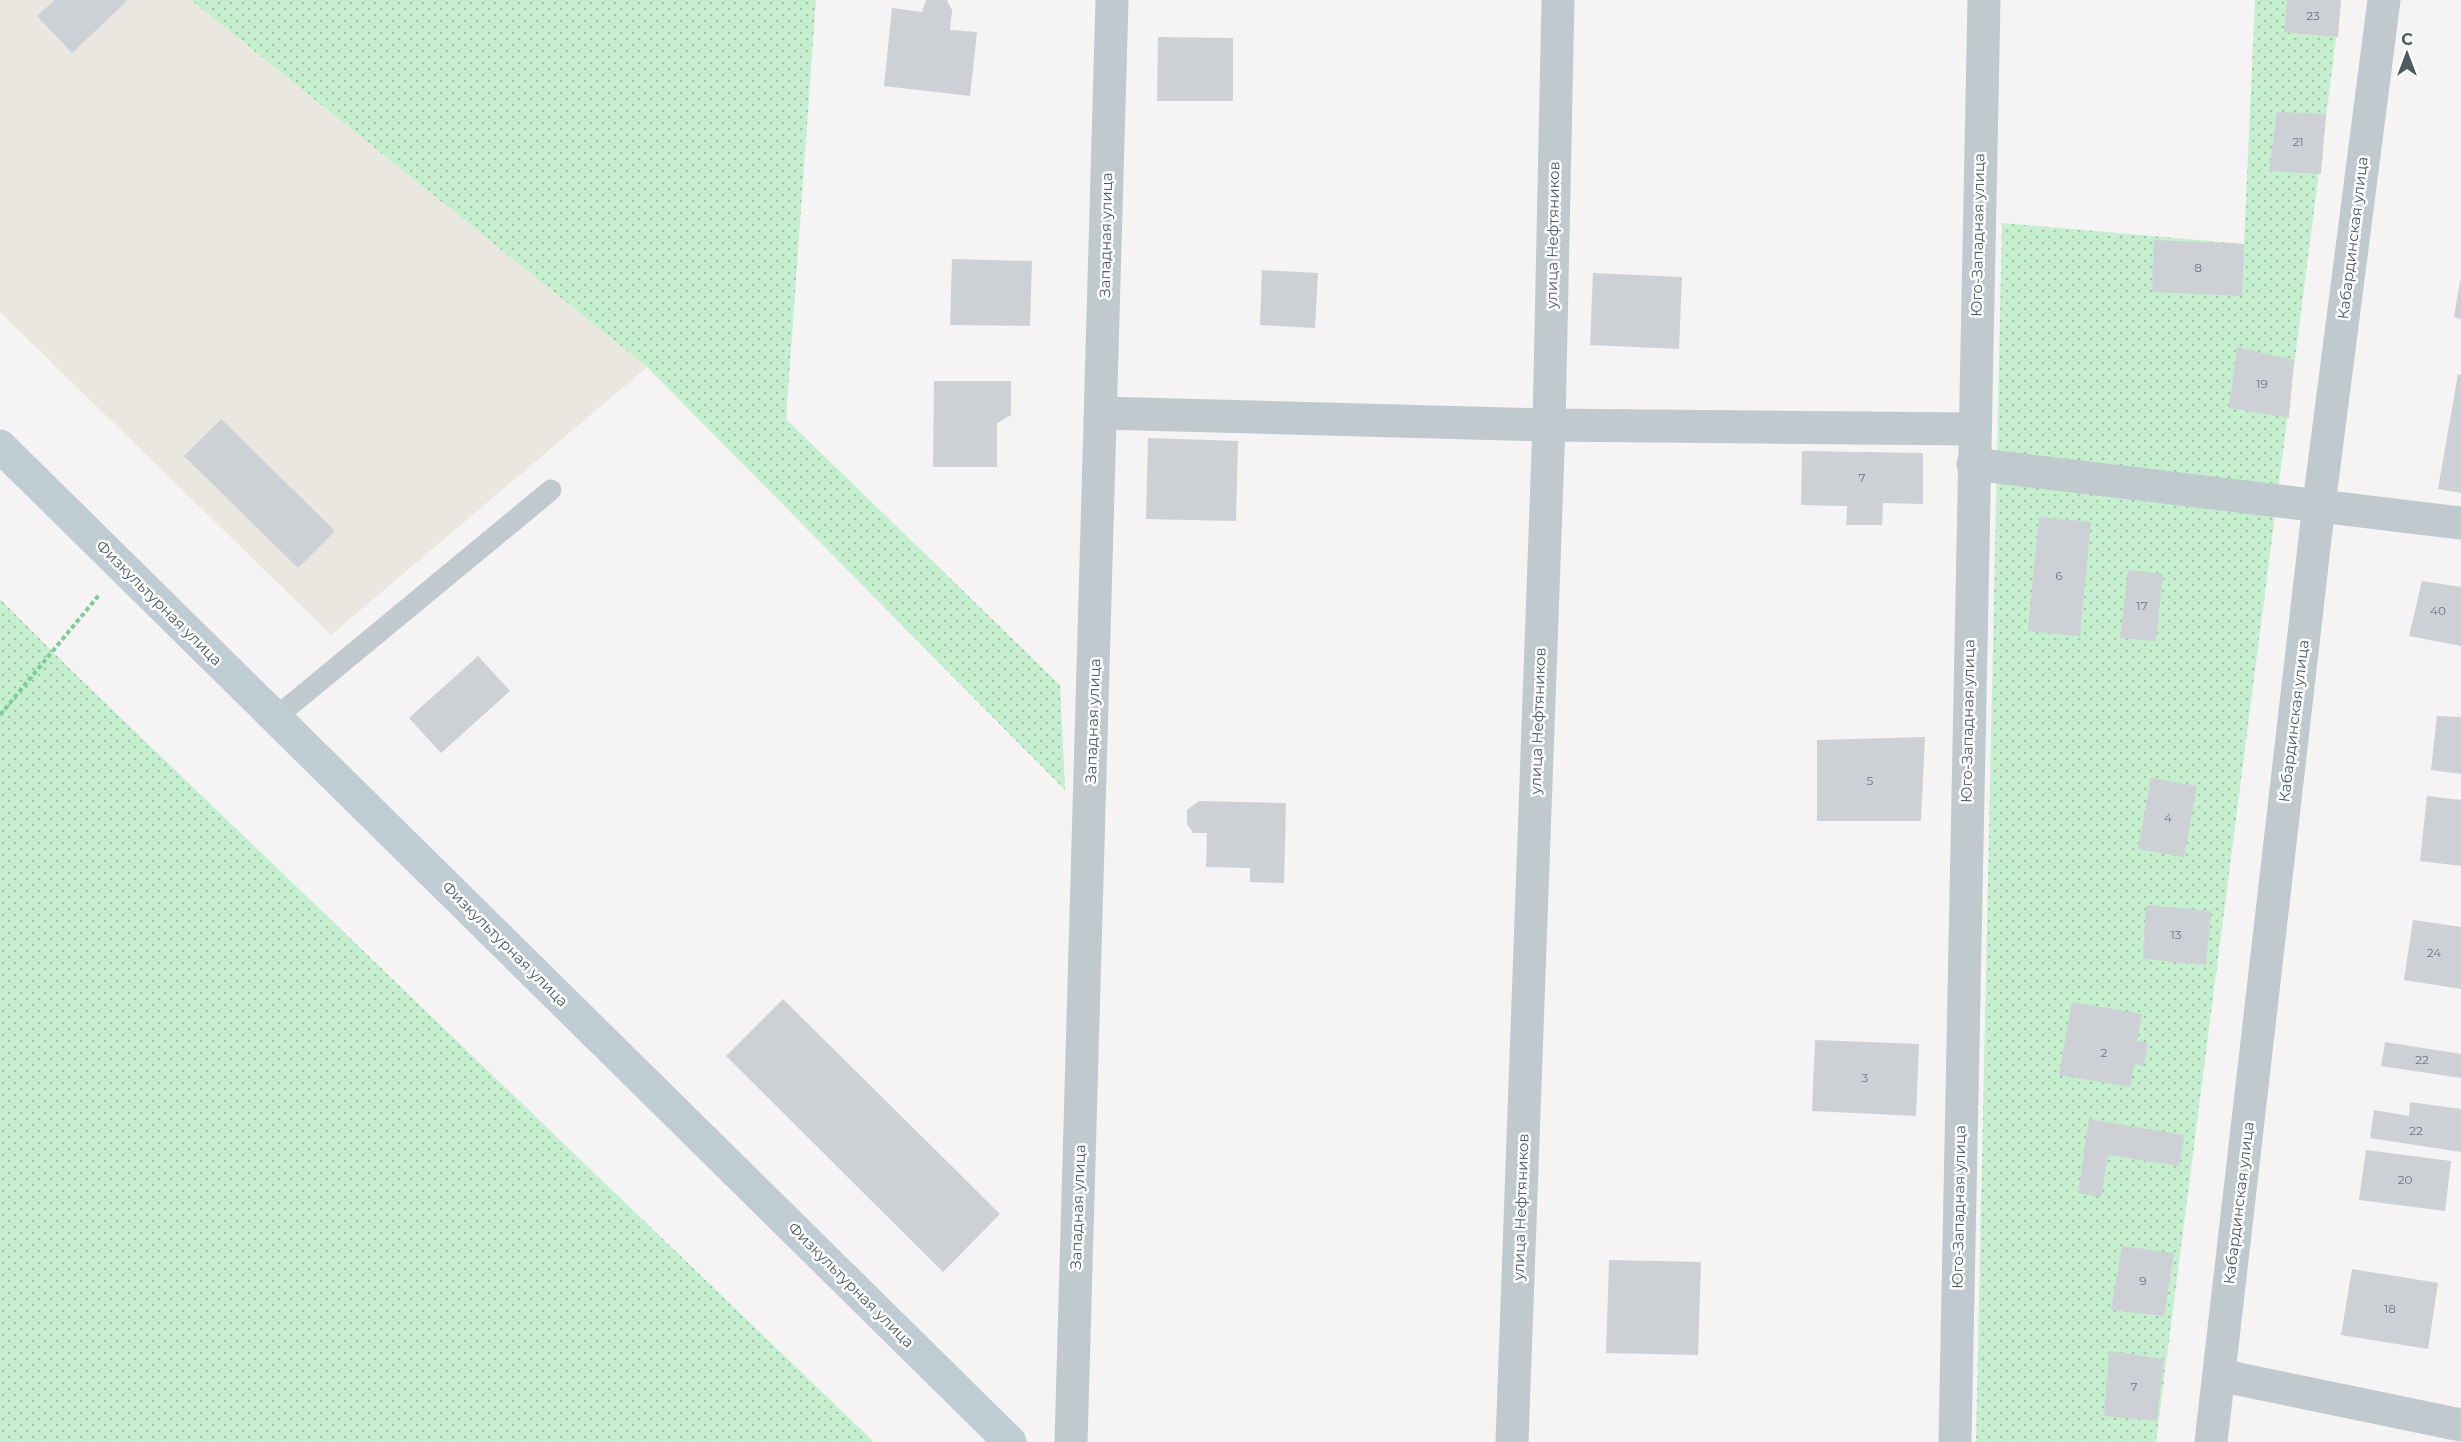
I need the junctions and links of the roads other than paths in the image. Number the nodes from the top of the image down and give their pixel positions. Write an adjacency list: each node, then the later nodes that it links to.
1 (1112, 0): 5 (street, Западная улица)
2 (1558, 0): 6 (street, улица Нефтяников)
3 (1984, 0): 7 (street, Юго-Западная улица)
4 (2384, 0): 11 (street, Кабардинская улица)
5 (1102, 413): 6 (street); 17 (street, Западная улица)
6 (1549, 425): 7 (street); 18 (street, улица Нефтяников)
7 (1973, 429): 9 (street, Юго-Западная улица)
8 (0, 446): 13 (main road, Физкультурная улица)
9 (1973, 464): 11 (street); 19 (street, Юго-Западная улица)
10 (551, 490): 13 (lane)
11 (2319, 504): 12 (street); 14 (street, Кабардинская улица)
12 (2461, 523)
13 (275, 718): 16 (main road, Физкультурная улица)
14 (2219, 1375): 15 (street); 20 (street, Кабардинская улица)
15 (2461, 1425)
16 (1010, 1442)
17 (1071, 1442)
18 (1512, 1442)
19 (1955, 1442)
20 (2211, 1442)

